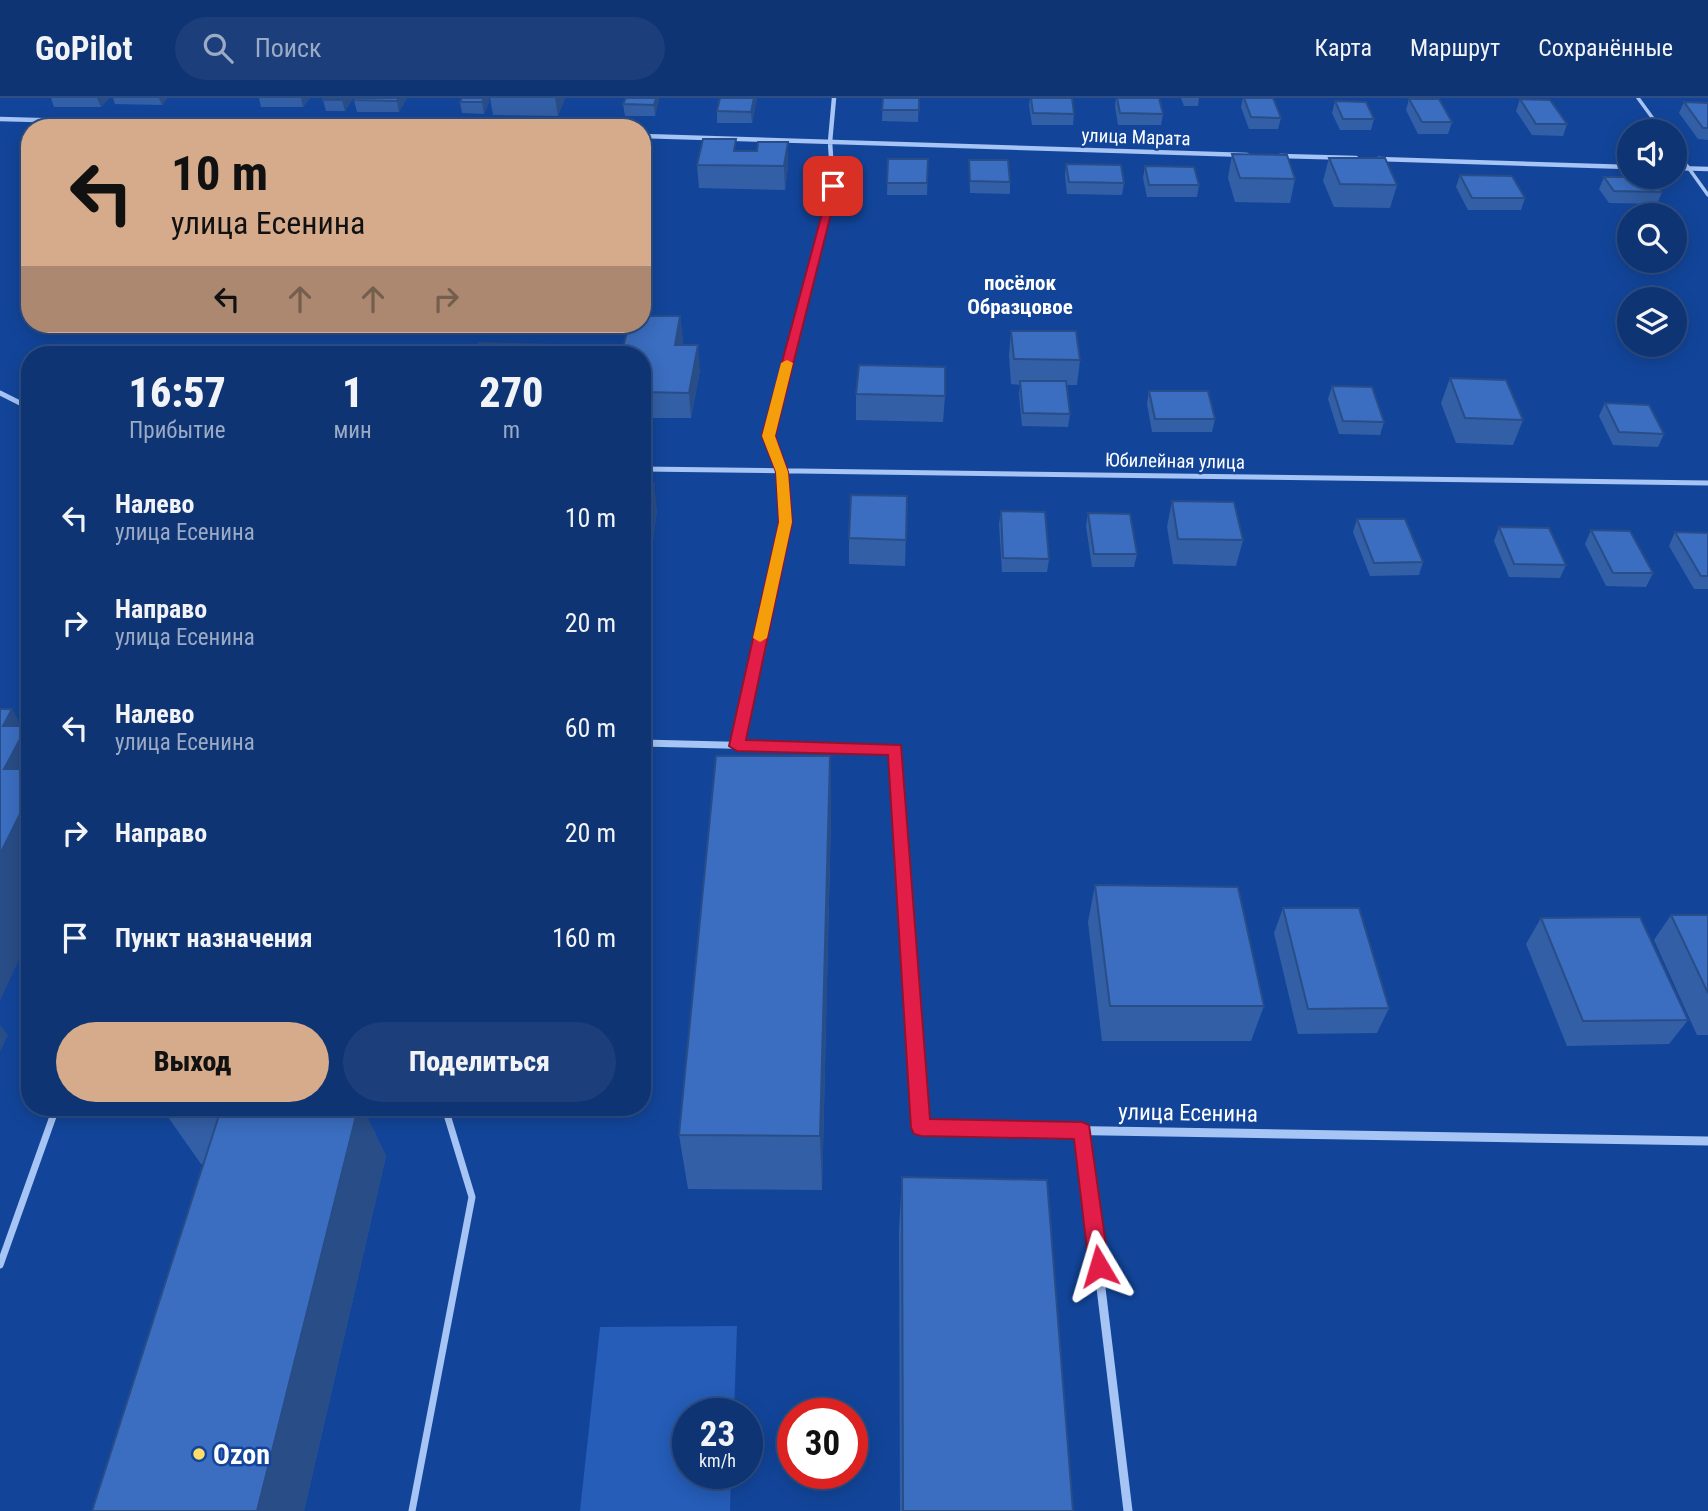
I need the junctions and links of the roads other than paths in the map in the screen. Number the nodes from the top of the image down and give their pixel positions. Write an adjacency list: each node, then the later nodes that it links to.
1 (834, 98): 7 (street)
2 (1638, 98): 4 (lane)
3 (0, 119): 5 (street)
4 (1653, 119)
5 (21, 120)
6 (651, 136): 7 (street, улица Марата)
7 (830, 142): 8 (street, улица Марата); 18 (street)
8 (1257, 155)
9 (1271, 156): 11 (street)
10 (1687, 166): 12 (lane)
11 (1617, 167)
12 (1689, 169): 13 (street); 14 (lane)
13 (1708, 169)
14 (1708, 195)
15 (0, 393): 16 (street)
16 (21, 404)
17 (651, 469): 18 (street, Юбилейная улица)
18 (782, 472): 19 (street, Юбилейная улица); 21 (lane)
19 (1708, 484)
20 (651, 743): 21 (street, улица Есенина)
21 (737, 746): 24 (street, улица Есенина)
22 (53, 1116): 26 (lane)
23 (447, 1116): 27 (lane)
24 (1082, 1131): 25 (street, улица Есенина); 28 (street)
25 (1708, 1141)
26 (0, 1265)
27 (412, 1511)
28 (1128, 1511)

